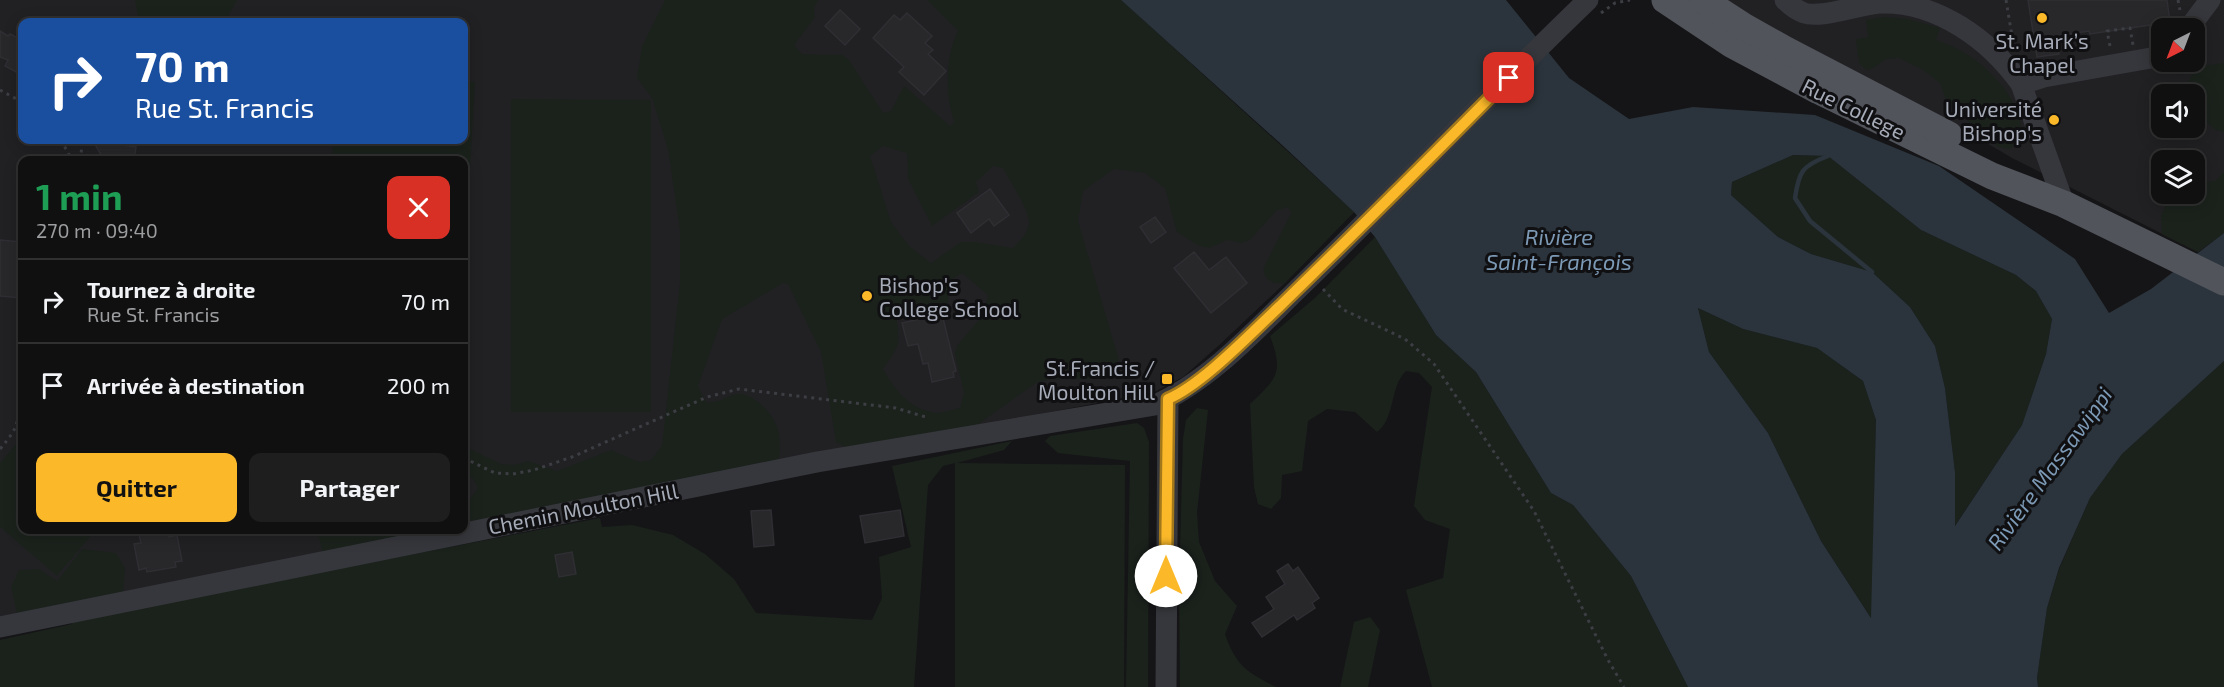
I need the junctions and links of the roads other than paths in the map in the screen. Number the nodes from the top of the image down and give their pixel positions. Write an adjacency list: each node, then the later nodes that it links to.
1 (1588, 0): 11 (street, Chemin Moulton Hill)
2 (1665, 0): 9 (main road, Rue College)
3 (1703, 0): 9 (main road, Rue College)
4 (1785, 0): 8 (street)
5 (2210, 0): 6 (street)
6 (2196, 18)
7 (2151, 58): 8 (street)
8 (2021, 84): 9 (street)
9 (2058, 201): 10 (main road, Rue College)
10 (2224, 282)
11 (1168, 399): 12 (street, Chemin Moulton Hill); 15 (street)
12 (468, 532)
13 (457, 534): 14 (street, Chemin Moulton Hill)
14 (0, 627)
15 (1166, 687)

